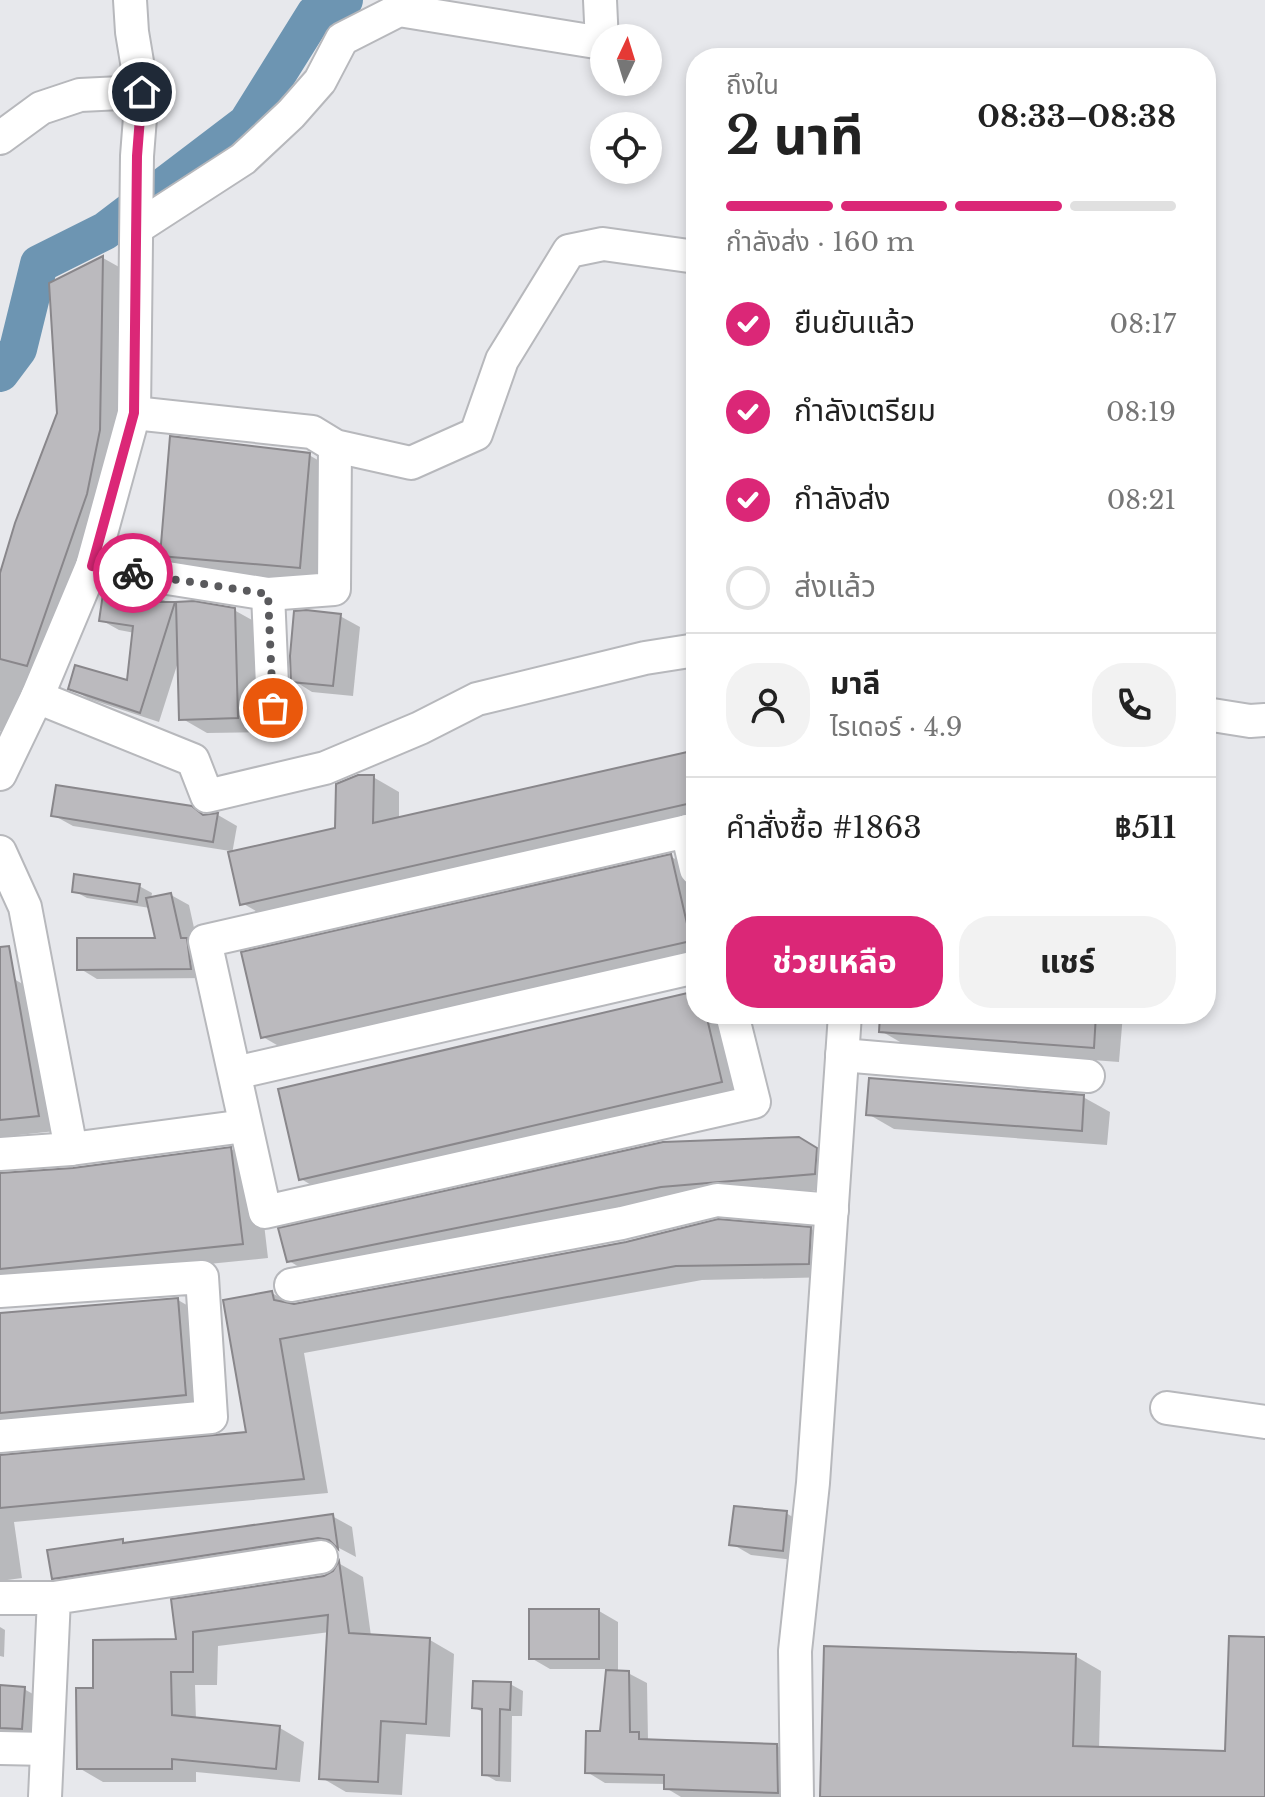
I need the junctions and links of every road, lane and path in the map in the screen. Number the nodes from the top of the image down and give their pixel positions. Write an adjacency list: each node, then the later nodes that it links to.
1 (130, 0): 3 (street)
2 (600, 0): 5 (street)
3 (142, 92): 4 (street); 5 (street)
4 (0, 138)
5 (138, 227): 7 (street)
6 (686, 256): 8 (street)
7 (134, 413): 8 (street); 9 (street)
8 (335, 446): 10 (street)
9 (92, 566): 10 (street); 12 (street)
10 (268, 594): 13 (street)
11 (686, 652): 12 (street)
12 (37, 697): 16 (street)
13 (273, 708)
14 (1216, 716): 15 (street)
15 (1265, 720)
16 (0, 774)
17 (686, 831): 23 (street)
18 (0, 852): 26 (street)
19 (686, 969): 23 (street)
20 (734, 1024): 25 (street)
21 (844, 1024): 22 (street)
22 (842, 1055): 24 (street); 28 (street)
23 (235, 1073): 25 (street)
24 (1088, 1076)
25 (245, 1126): 26 (street)
26 (71, 1149): 27 (street)
27 (0, 1154)
28 (832, 1210): 29 (street); 40 (street)
29 (291, 1285)
30 (0, 1291): 33 (street)
31 (1167, 1408): 32 (street)
32 (1265, 1422)
33 (0, 1436)
34 (321, 1557): 36 (street)
35 (0, 1598): 36 (street)
36 (54, 1598): 38 (street)
37 (0, 1748): 38 (street)
38 (47, 1749): 39 (street)
39 (45, 1797)
40 (797, 1797)

